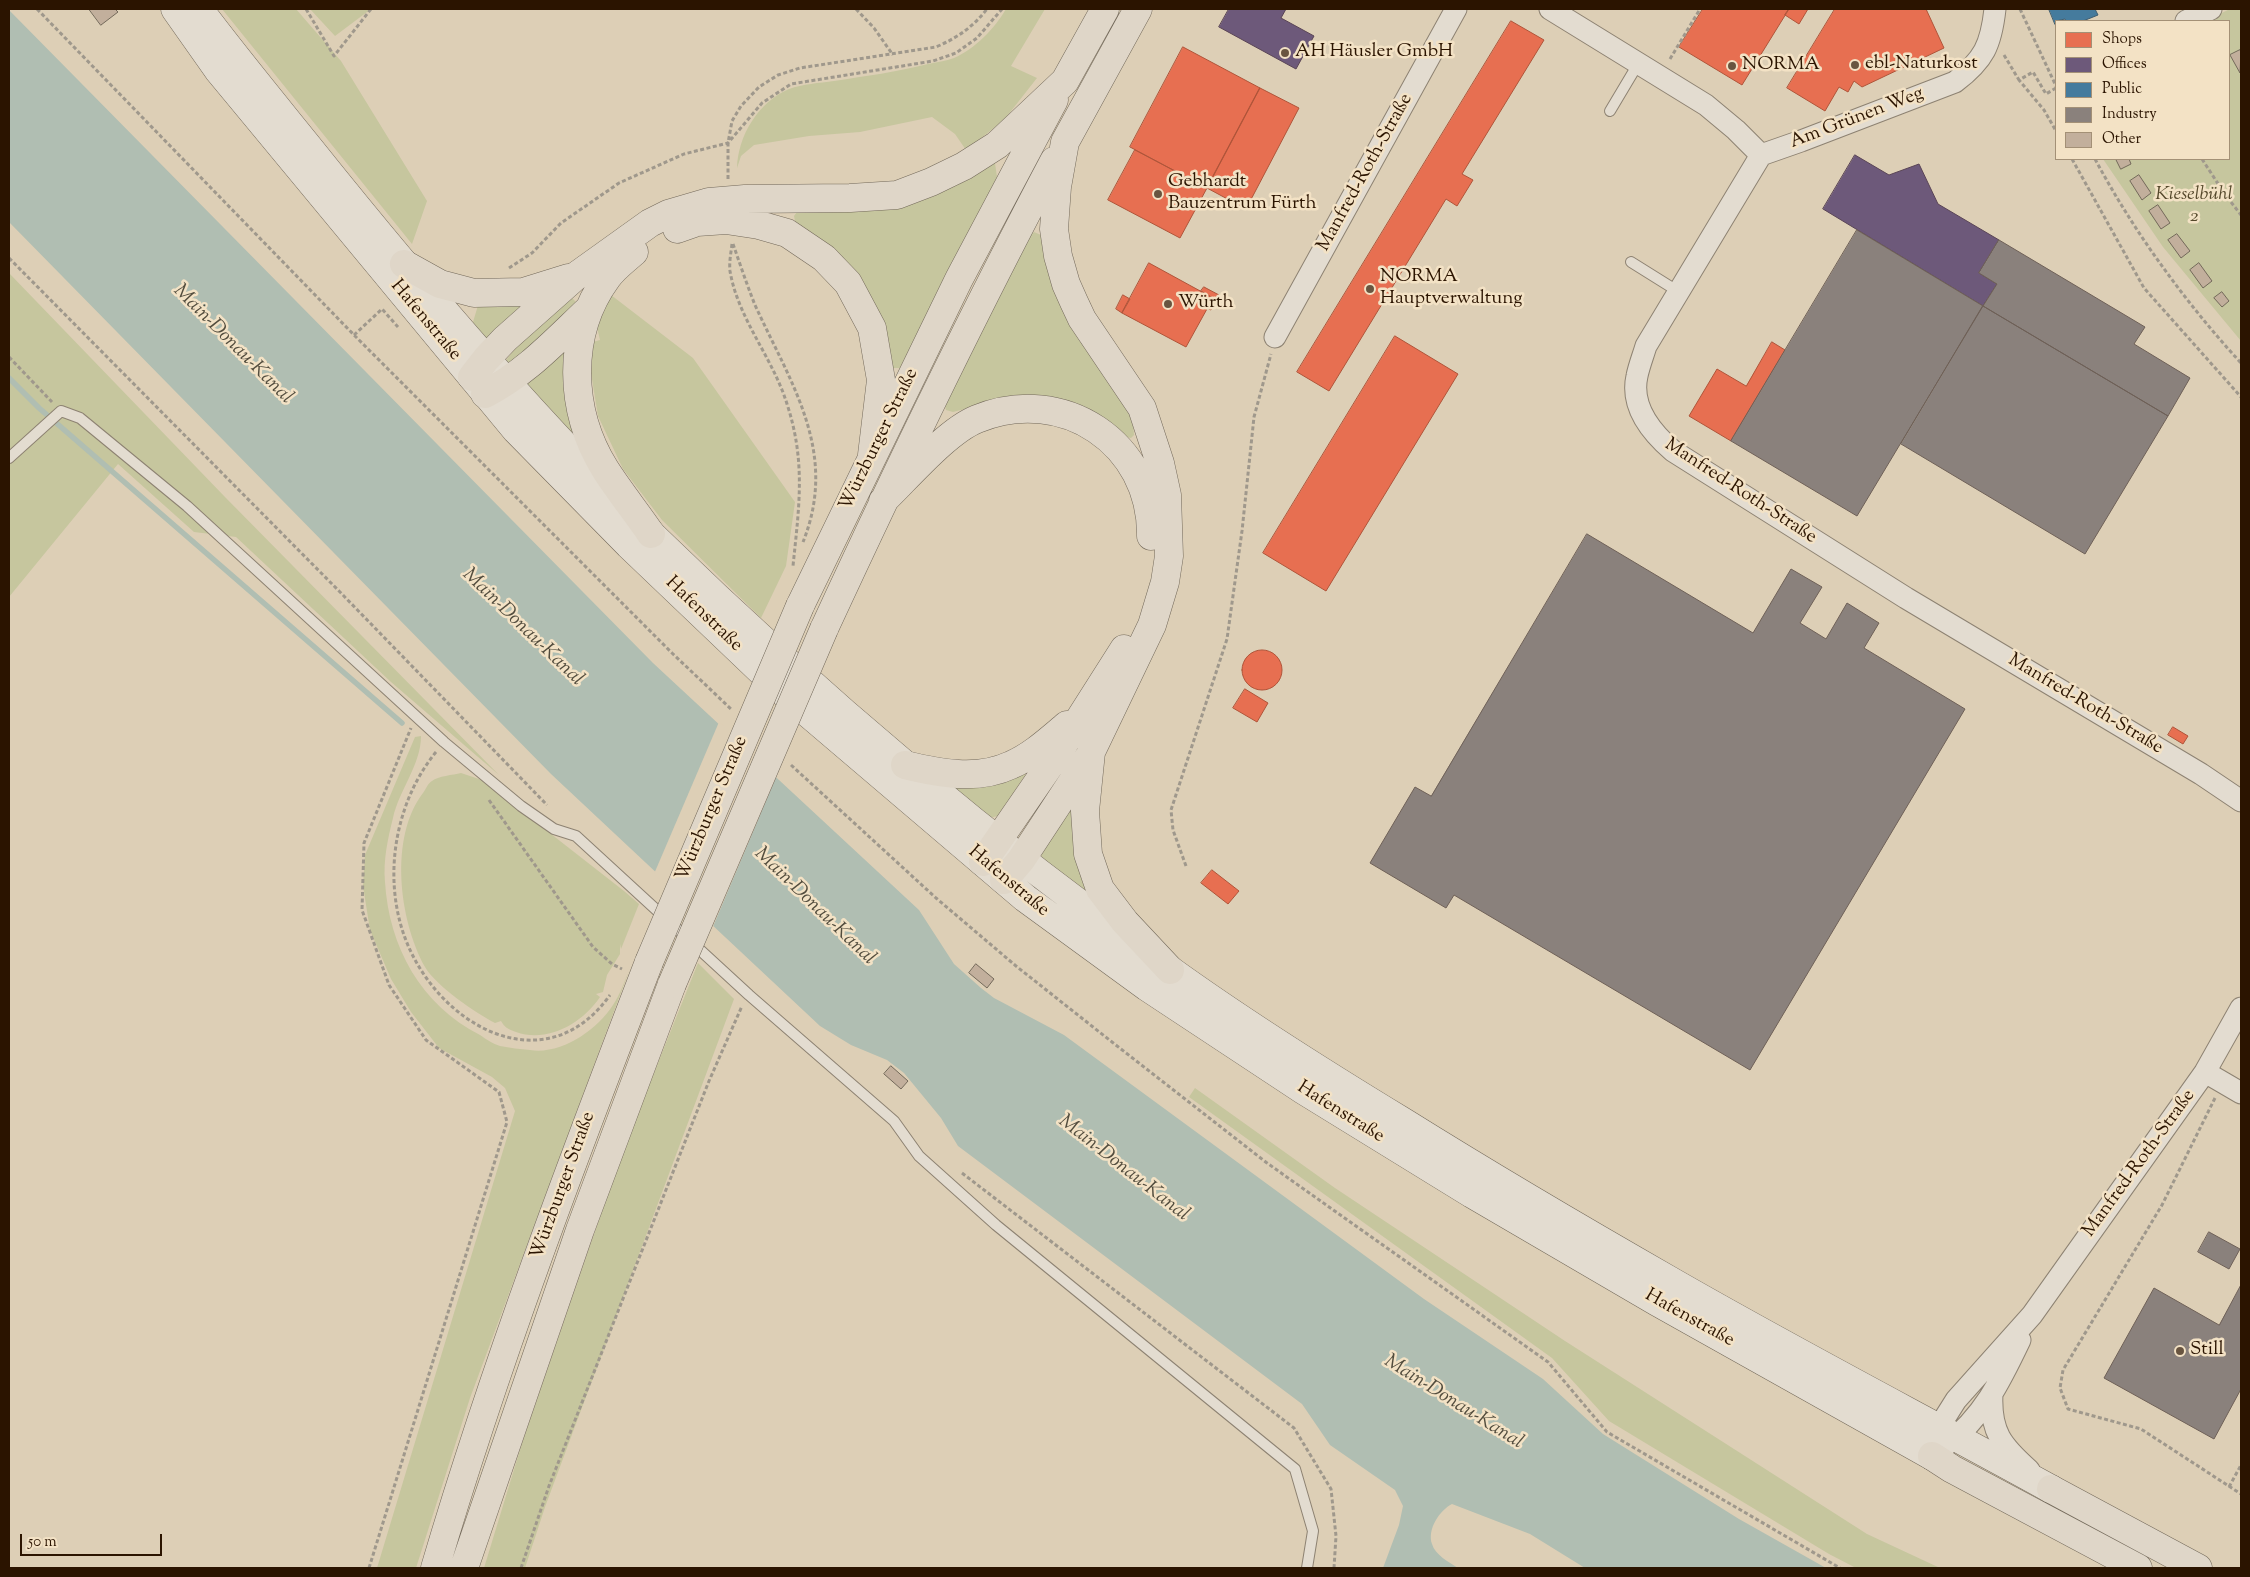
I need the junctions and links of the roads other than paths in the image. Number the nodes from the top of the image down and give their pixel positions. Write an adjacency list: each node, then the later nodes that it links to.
1 (175, 9): 21 (main road, Hafenstraße)
2 (199, 9): 16 (main road, Hafenstraße)
3 (1105, 9): 11 (main road, Würzburger Straße)
4 (1138, 9): 13 (main road, Würzburger Straße)
5 (1456, 9): 20 (street, Manfred-Roth-Straße)
6 (1550, 9): 10 (street)
7 (1995, 9): 14 (street, Am Grünen Weg)
8 (2211, 9): 9 (street)
9 (2188, 20)
10 (1638, 64): 12 (lane); 14 (street)
11 (1065, 81): 17 (main road); 22 (main road, Würzburger Straße)
12 (1610, 111)
13 (1064, 142): 24 (main road, Würzburger Straße); 27 (main road)
14 (1761, 155): 18 (street, Manfred-Roth-Straße)
15 (1631, 262): 18 (lane)
16 (404, 264): 17 (main road); 21 (main road, Hafenstraße)
17 (576, 276): 21 (main road)
18 (1679, 292): 29 (street, Manfred-Roth-Straße)
19 (589, 308): 21 (main road); 22 (main road); 25 (main road)
20 (1275, 337)
21 (487, 378): 25 (main road, Hafenstraße); 30 (main road, Hafenstraße)
22 (872, 455): 41 (main road, Würzburger Straße, bridge)
23 (9, 458): 43 (lane)
24 (883, 501): 26 (main road); 42 (main road, Würzburger Straße, bridge)
25 (651, 534): 28 (main road, Hafenstraße)
26 (1086, 710): 28 (main road); 30 (main road)
27 (1091, 752): 31 (main road); 32 (main road)
28 (905, 765): 30 (main road, Hafenstraße)
29 (2241, 801)
30 (989, 851): 31 (main road, Hafenstraße)
31 (1013, 870): 32 (main road, Hafenstraße); 39 (main road, Hafenstraße)
32 (1170, 970): 38 (main road, Hafenstraße)
33 (2241, 1008): 34 (street, Manfred-Roth-Straße)
34 (2205, 1072): 35 (street); 36 (street, Manfred-Roth-Straße)
35 (2233, 1088)
36 (2032, 1315): 37 (street, Manfred-Roth-Straße); 38 (street, Manfred-Roth-Straße)
37 (1992, 1394): 38 (street, Manfred-Roth-Straße); 40 (street, Manfred-Roth-Straße)
38 (1948, 1432): 39 (street, Manfred-Roth-Straße); 40 (main road, Hafenstraße)
39 (1932, 1456): 44 (main road, Hafenstraße)
40 (2050, 1489): 45 (main road)
41 (435, 1568)
42 (464, 1568)
43 (1307, 1568)
44 (2138, 1568)
45 (2198, 1568)

